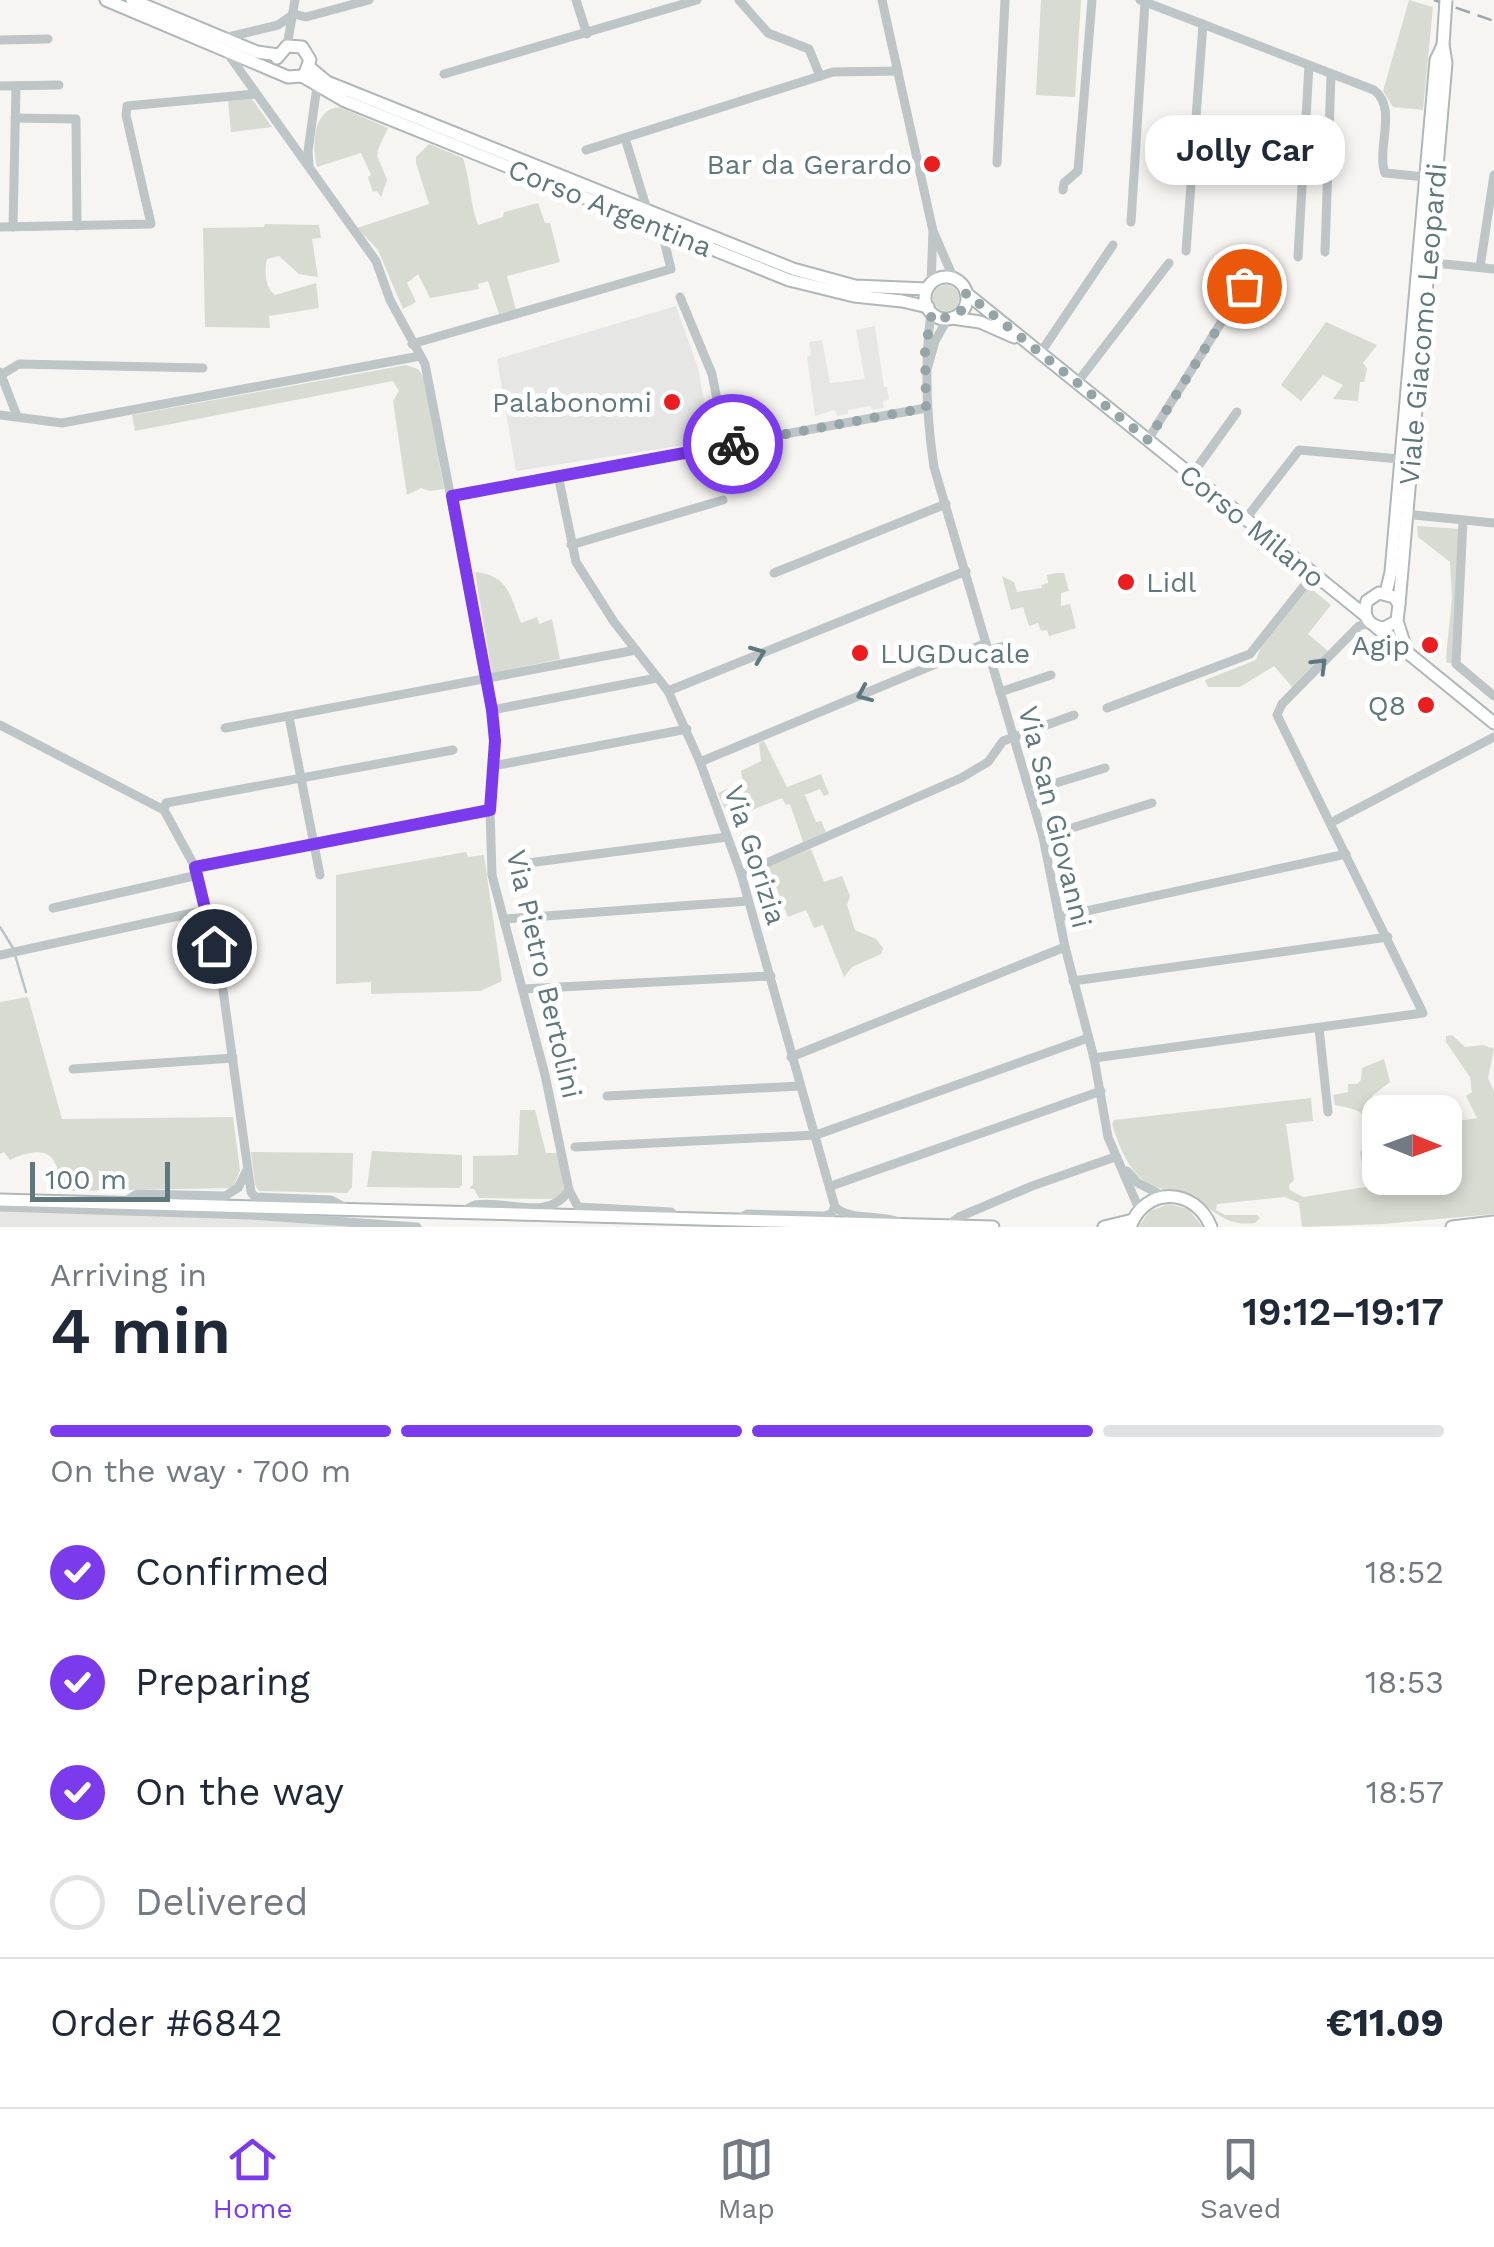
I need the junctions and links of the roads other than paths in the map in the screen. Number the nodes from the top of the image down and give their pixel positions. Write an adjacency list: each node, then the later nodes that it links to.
1 (106, 0): 18 (main road)
2 (132, 0): 18 (main road)
3 (295, 0): 13 (street)
4 (369, 0): 13 (street)
5 (576, 0): 15 (street)
6 (697, 0): 15 (street)
7 (739, 0): 28 (street)
8 (882, 0): 23 (street)
9 (1005, 0): 37 (street)
10 (1092, 0): 41 (street)
11 (1446, 0): 19 (main road, Viale Giacomo Leopardi, bridge)
12 (1142, 1): 14 (street); 43 (street)
13 (294, 18): 18 (street); 20 (street); 21 (street)
14 (1203, 24): 22 (street); 49 (street)
15 (587, 34): 26 (street)
16 (48, 39): 17 (street)
17 (0, 40)
18 (224, 43): 21 (main road); 24 (main road); 33 (street, Via Pietro Bertolini)
19 (1443, 45): 40 (main road, Viale Giacomo Leopardi); 52 (main road, Viale Giacomo Leopardi)
20 (302, 47): 21 (main road); 25 (main road)
21 (283, 51): 24 (main road)
22 (1309, 65): 27 (street); 51 (street)
23 (898, 71): 28 (street); 47 (street)
24 (280, 72): 25 (main road)
25 (306, 72): 32 (main road, Corso Argentina); 42 (main road, Corso Argentina)
26 (444, 74)
27 (1330, 74): 40 (street); 50 (street)
28 (820, 76): 35 (street)
29 (59, 85): 31 (street)
30 (0, 86): 31 (street)
31 (16, 86): 34 (street)
32 (317, 86): 39 (street); 42 (main road, Corso Argentina)
33 (254, 94): 39 (street, Via Pietro Bertolini); 44 (street)
34 (15, 118): 44 (street); 46 (street)
35 (625, 138): 36 (street); 42 (street)
36 (586, 150)
37 (998, 163)
38 (1494, 175): 54 (street)
39 (314, 177): 64 (street, Via Pietro Bertolini)
40 (1425, 177): 52 (main road, Viale Giacomo Leopardi)
41 (1063, 190)
42 (655, 220): 57 (main road, Corso Argentina); 61 (main road, Corso Argentina); 64 (street)
43 (1131, 222)
44 (77, 226): 46 (street)
45 (0, 227): 46 (street)
46 (14, 227)
47 (933, 231): 56 (street); 57 (street)
48 (1112, 245): 65 (street)
49 (1186, 252)
50 (1324, 252)
51 (1298, 257)
52 (1422, 262): 54 (street); 77 (main road, Viale Giacomo Leopardi); 83 (main road, Viale Giacomo Leopardi)
53 (1169, 263): 70 (street)
54 (1480, 267): 55 (street)
55 (1494, 268)
56 (954, 278): 57 (main road, Corso Argentina); 59 (main road)
57 (929, 286): 61 (main road)
58 (1244, 286): 75 (street)
59 (966, 293): 62 (main road); 63 (main road, Corso Milano)
60 (680, 297): 76 (street)
61 (930, 310): 62 (main road, Corso Argentina); 69 (street, Via San Giovanni)
62 (950, 318): 63 (main road, Corso Milano); 69 (street, Via San Giovanni)
63 (1020, 340): 65 (main road, Corso Milano)
64 (412, 344): 66 (street, Via Pietro Bertolini)
65 (1039, 355): 70 (main road, Corso Milano)
66 (420, 356): 74 (street); 80 (street, Via Pietro Bertolini)
67 (203, 368): 68 (street)
68 (1, 373): 74 (street)
69 (926, 373): 71 (street, Via San Giovanni)
70 (1076, 384): 75 (main road, Corso Milano)
71 (926, 408): 76 (street); 82 (street, Via San Giovanni)
72 (1237, 412): 79 (street)
73 (0, 415): 74 (street)
74 (18, 416)
75 (1148, 440): 79 (main road, Corso Milano)
76 (726, 445): 78 (street)
77 (1400, 459): 83 (main road, Viale Giacomo Leopardi); 85 (street)
78 (558, 476): 80 (street); 87 (street, Via Gorizia)
79 (1191, 476): 85 (main road, Corso Milano)
80 (452, 496): 103 (street, Via Pietro Bertolini)
81 (724, 500): 87 (street)
82 (946, 504): 88 (street, Via San Giovanni); 89 (street)
83 (1401, 514): 84 (street); 91 (main road, Viale Giacomo Leopardi); 94 (main road, Viale Giacomo Leopardi)
84 (1464, 520): 86 (street); 106 (street)
85 (1244, 521): 90 (main road, Corso Milano)
86 (1494, 524)
87 (571, 544): 99 (street, Via Gorizia)
88 (966, 571): 98 (street, Via San Giovanni); 104 (street, one-way to 88)
89 (774, 574)
90 (1312, 576): 92 (main road, Corso Milano); 107 (street)
91 (1386, 593): 93 (main road, Corso Milano); 94 (main road)
92 (1343, 599): 93 (main road, Corso Milano); 96 (main road, Corso Milano)
93 (1367, 601): 96 (main road)
94 (1399, 604): 95 (main road)
95 (1397, 621): 96 (main road); 100 (main road)
96 (1370, 622): 100 (main road, Corso Milano); 130 (street, one-way to 96)
97 (1010, 645): 98 (street)
98 (987, 646): 105 (street, Via San Giovanni); 118 (street, one-way to 118)
99 (636, 650): 102 (street, Via Gorizia); 103 (street)
100 (1408, 655): 111 (main road, Corso Milano)
101 (1051, 675): 105 (street)
102 (657, 678): 104 (street, Via Gorizia); 108 (street)
103 (487, 679): 108 (street, Via Pietro Bertolini); 109 (street)
104 (668, 691): 114 (street, Via Gorizia)
105 (1000, 692): 115 (street, Via San Giovanni)
106 (1494, 696)
107 (1106, 708)
108 (492, 710): 119 (street, Via Pietro Bertolini)
109 (289, 716): 113 (street); 121 (street)
110 (1074, 716): 115 (street)
111 (1494, 723)
112 (0, 725): 124 (street)
113 (224, 728)
114 (687, 730): 118 (street, Via Gorizia); 119 (street)
115 (1014, 739): 122 (street, Via San Giovanni); 133 (street)
116 (1493, 742): 126 (street)
117 (453, 750): 121 (street)
118 (700, 762): 128 (street, Via Gorizia)
119 (493, 766): 125 (street, Via Pietro Bertolini)
120 (1105, 768): 122 (street)
121 (301, 778): 124 (street); 129 (street)
122 (1030, 791): 127 (street, Via San Giovanni)
123 (1152, 803): 127 (street)
124 (164, 810): 132 (street)
125 (490, 810): 129 (street); 139 (street, Via Pietro Bertolini)
126 (1336, 820)
127 (1042, 836): 138 (street, Via San Giovanni)
128 (727, 837): 131 (street); 133 (street, Via Gorizia)
129 (315, 844): 132 (street); 134 (street)
130 (1346, 854): 138 (street); 140 (street)
131 (528, 863)
132 (196, 871): 136 (street); 137 (street)
133 (741, 874): 135 (street, Via Gorizia)
134 (320, 875)
135 (748, 901): 139 (street); 143 (street, Via Gorizia)
136 (54, 908)
137 (206, 910): 142 (street); 149 (street)
138 (1059, 917): 141 (street, Via San Giovanni)
139 (504, 920): 145 (street, Via Pietro Bertolini)
140 (1388, 937): 144 (street); 146 (street)
141 (1065, 948): 144 (street, Via San Giovanni); 148 (street)
142 (0, 956)
143 (771, 976): 145 (street); 148 (street, Via Gorizia)
144 (1073, 981): 147 (street, Via San Giovanni)
145 (522, 989): 161 (street, Via Pietro Bertolini)
146 (1319, 1028): 150 (street); 155 (street)
147 (1088, 1038): 150 (street, Via San Giovanni); 156 (street)
148 (791, 1057): 152 (street, Via Gorizia)
149 (233, 1058): 151 (street); 159 (street)
150 (1094, 1058): 153 (street, Via San Giovanni)
151 (73, 1069)
152 (800, 1086): 154 (street); 156 (street, Via Gorizia)
153 (1101, 1092): 158 (street, Via San Giovanni); 160 (street)
154 (607, 1096)
155 (1328, 1112)
156 (816, 1135): 157 (street); 160 (street, Via Gorizia)
157 (576, 1147)
158 (1115, 1157): 162 (street); 169 (street, Via San Giovanni); 177 (street)
159 (246, 1172): 163 (street); 166 (street)
160 (831, 1186): 165 (street, Via Gorizia)
161 (568, 1190): 167 (street); 170 (street)
162 (1163, 1196): 169 (main road); 173 (main road)
163 (124, 1202): 164 (main road); 168 (main road)
164 (0, 1203): 168 (street)
165 (835, 1207): 171 (street); 176 (street)
166 (346, 1209): 167 (main road); 168 (main road)
167 (460, 1213): 170 (main road)
168 (251, 1216): 178 (street)
169 (1134, 1219): 180 (main road)
170 (681, 1220): 171 (main road)
171 (736, 1222): 174 (main road)
172 (1494, 1222): 182 (main road)
173 (1210, 1224): 181 (main road)
174 (819, 1225): 175 (main road)
175 (842, 1226): 176 (main road)
176 (909, 1226): 177 (main road)
177 (947, 1226): 179 (main road)
178 (417, 1227)
179 (993, 1227)
180 (1104, 1227)
181 (1226, 1227)
182 (1452, 1227)

